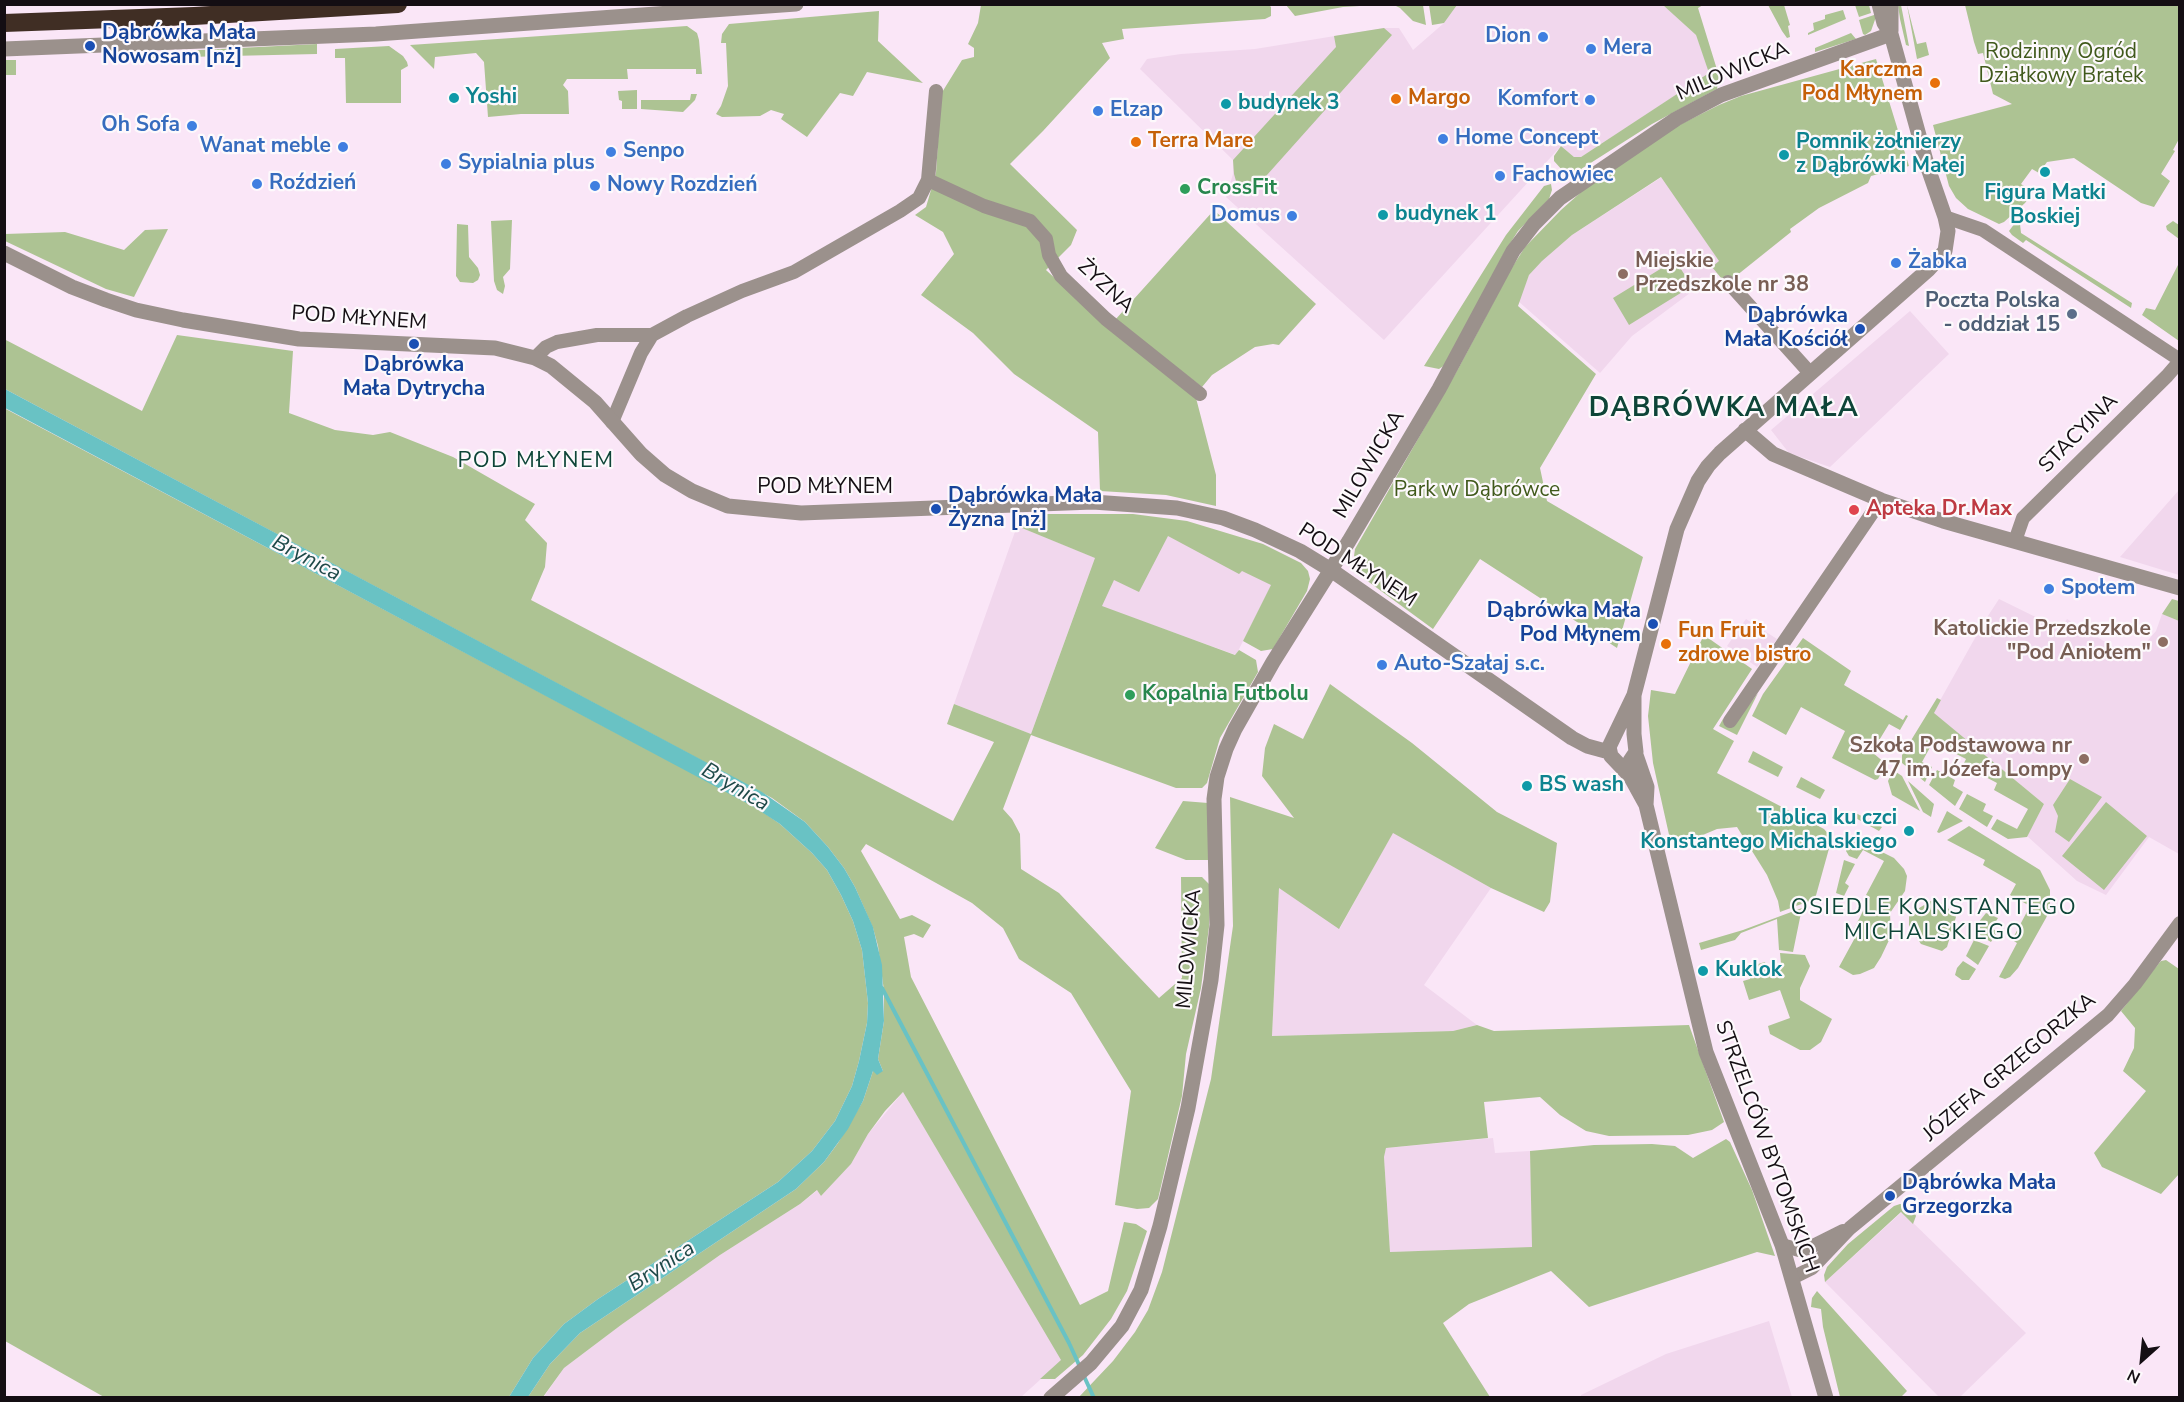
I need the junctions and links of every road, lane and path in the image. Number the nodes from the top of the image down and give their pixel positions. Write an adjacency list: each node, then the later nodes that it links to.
1 (398, 4): 5 (highway)
2 (796, 4): 7 (street)
3 (1879, 4): 6 (street)
4 (1891, 4): 6 (street)
5 (4, 22)
6 (1891, 34): 10 (street); 22 (street, MILOWICKA)
7 (4, 49)
8 (936, 91): 9 (street)
9 (928, 180): 13 (street); 17 (street, ŻYZNA)
10 (1945, 217): 15 (street); 16 (street)
11 (4, 253): 14 (street, POD MŁYNEM)
12 (1728, 282): 16 (street)
13 (652, 335): 14 (street); 18 (street)
14 (535, 358): 18 (street, POD MŁYNEM)
15 (2180, 360): 21 (street, STACYJNA)
16 (1810, 373): 19 (street)
17 (1200, 394)
18 (612, 422): 22 (street, POD MŁYNEM)
19 (1745, 430): 20 (street); 24 (street)
20 (1881, 500): 21 (street); 25 (street)
21 (2015, 540): 23 (street)
22 (1331, 570): 27 (street, POD MŁYNEM); 34 (street, MILOWICKA)
23 (2180, 588)
24 (1634, 695): 26 (street); 27 (street)
25 (1730, 721)
26 (1635, 748): 27 (street, POD MŁYNEM); 27 (street); 28 (street, STRZELCÓW BYTOMSKICH)
27 (1613, 751): 28 (street, STRZELCÓW BYTOMSKICH)
28 (1646, 806): 31 (street, STRZELCÓW BYTOMSKICH)
29 (2180, 923): 30 (street, JÓZEFA GRZEGORZKA)
30 (1850, 1228): 32 (street, JÓZEFA GRZEGORZKA); 33 (street, JÓZEFA GRZEGORZKA)
31 (1782, 1245): 32 (street); 33 (street, STRZELCÓW BYTOMSKICH)
32 (1809, 1248): 33 (street, JÓZEFA GRZEGORZKA)
33 (1791, 1274): 36 (street, STRZELCÓW BYTOMSKICH)
34 (1068, 1387): 35 (street, MILOWICKA)
35 (1051, 1398)
36 (1826, 1398)

